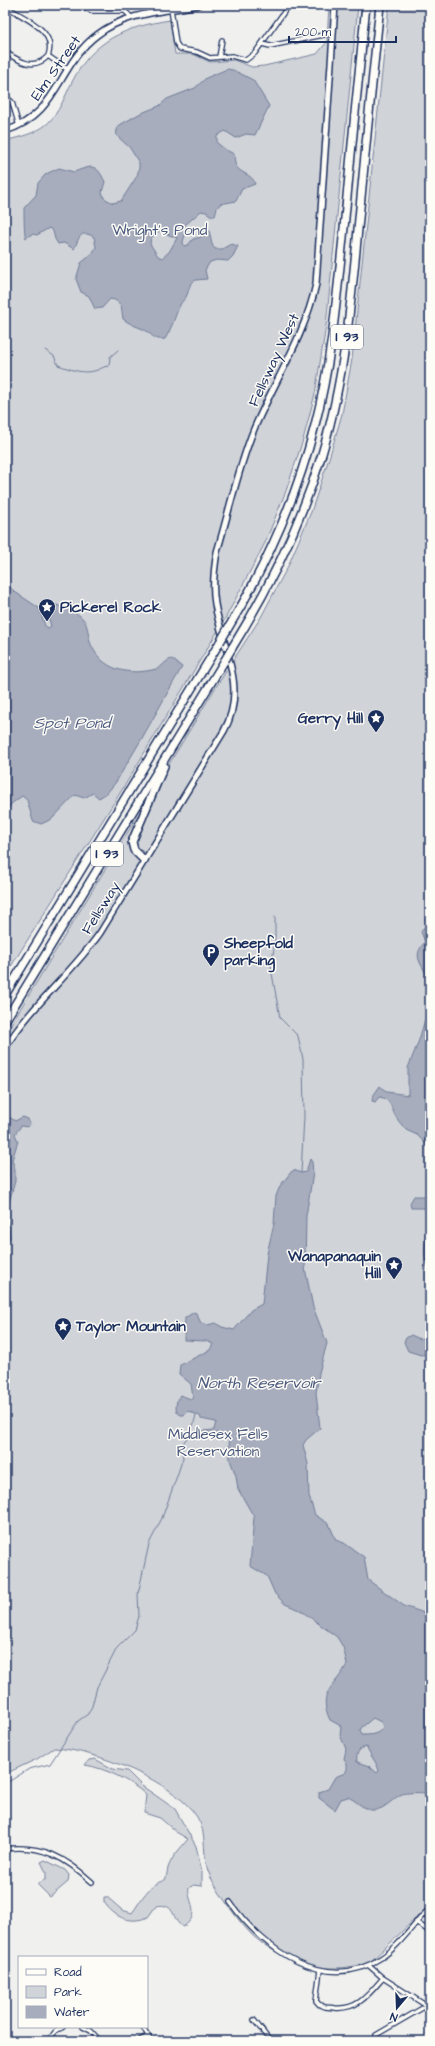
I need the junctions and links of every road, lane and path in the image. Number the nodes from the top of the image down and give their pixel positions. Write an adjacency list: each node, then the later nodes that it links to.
1 (77, 5): 11 (street)
2 (157, 5): 10 (street)
3 (198, 5): 9 (main road, Elm Street)
4 (289, 5): 14 (street)
5 (335, 5): 12 (main road, Fellsway West)
6 (366, 5): 25 (highway, I 93, bridge)
7 (380, 5): 23 (highway, I 93, bridge)
8 (5, 6): 16 (street)
9 (171, 9): 10 (main road, Elm Street); 17 (street)
10 (157, 11): 11 (main road, Elm Street)
11 (131, 17): 18 (main road, Elm Street)
12 (333, 33): 14 (street); 22 (main road, Fellsway West)
13 (222, 40): 17 (street)
14 (262, 44): 17 (street)
15 (5, 52): 16 (street)
16 (48, 56): 18 (street)
17 (219, 57)
18 (67, 69): 20 (main road, Elm Street)
19 (5, 96): 20 (street)
20 (19, 126): 21 (main road, Elm Street)
21 (5, 131)
22 (234, 706): 24 (main road, Fellsway)
23 (171, 749): 24 (highway); 26 (highway, I 93)
24 (144, 860): 27 (main road, Fellsway)
25 (5, 995)
26 (5, 1021)
27 (5, 1048)
28 (5, 1849): 29 (street)
29 (92, 1882)
30 (230, 1902): 35 (street)
31 (430, 1908): 32 (street)
32 (416, 1922): 33 (street); 34 (street)
33 (430, 1932)
34 (368, 1965): 35 (street); 36 (street)
35 (320, 1970): 36 (street)
36 (383, 1978): 37 (street)
37 (426, 2006): 38 (street); 43 (street)
38 (430, 2008)
39 (254, 2020): 49 (street)
40 (61, 2028): 45 (street)
41 (85, 2028): 46 (street)
42 (144, 2028): 44 (street)
43 (376, 2035)
44 (148, 2036): 47 (street); 48 (street)
45 (48, 2041)
46 (100, 2041)
47 (138, 2041)
48 (151, 2041)
49 (270, 2041)

